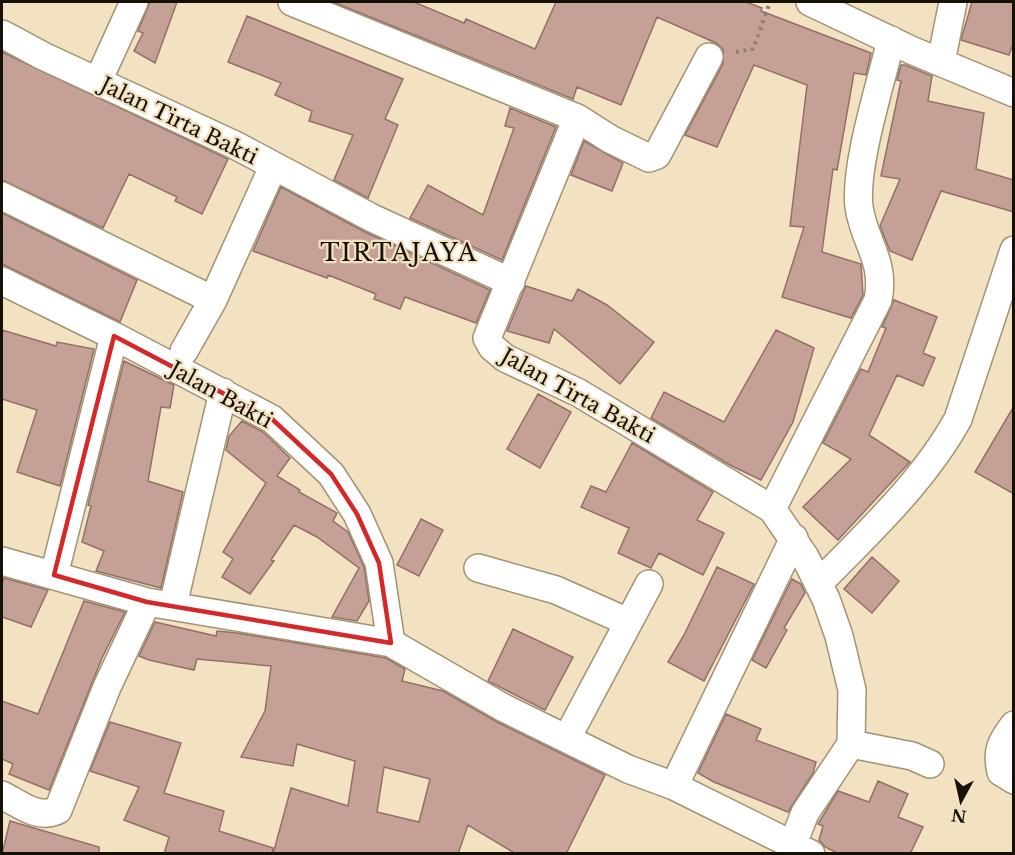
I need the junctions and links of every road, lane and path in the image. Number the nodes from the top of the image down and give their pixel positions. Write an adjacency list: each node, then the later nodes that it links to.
1 (134, 2): 10 (street)
2 (292, 2): 12 (street)
3 (771, 2): 8 (path)
4 (810, 2): 7 (street)
5 (953, 2): 9 (street)
6 (2, 34): 10 (street, Jalan Tirta Bakti)
7 (891, 40): 9 (street); 22 (street)
8 (709, 57): 12 (street)
9 (941, 62): 11 (street)
10 (98, 81): 13 (street, Jalan Tirta Bakti)
11 (1014, 93)
12 (577, 118): 17 (street)
13 (273, 167): 17 (street, Jalan Tirta Bakti); 18 (street)
14 (2, 196): 18 (street)
15 (1014, 250): 27 (street)
16 (2, 281): 19 (street, Jalan Bakti)
17 (511, 282): 22 (street, Jalan Tirta Bakti)
18 (213, 300): 20 (street)
19 (114, 336): 21 (street, Jalan Bakti); 26 (street)
20 (184, 351)
21 (223, 392): 29 (street); 31 (street, Jalan Bakti)
22 (772, 509): 23 (street, Jalan Tirta Bakti)
23 (794, 538): 27 (street, Jalan Tirta Bakti); 37 (street)
24 (2, 561): 26 (street)
25 (478, 568): 30 (street)
26 (54, 575): 29 (street)
27 (819, 583): 34 (street, Jalan Tirta Bakti)
28 (649, 584): 30 (street)
29 (160, 604): 31 (street); 38 (street)
30 (628, 622): 33 (street)
31 (391, 643): 33 (street)
32 (1014, 725): 36 (street)
33 (567, 738): 37 (street)
34 (850, 744): 35 (street); 39 (street)
35 (930, 764)
36 (1014, 780)
37 (674, 786): 39 (street)
38 (2, 795)
39 (798, 850)

